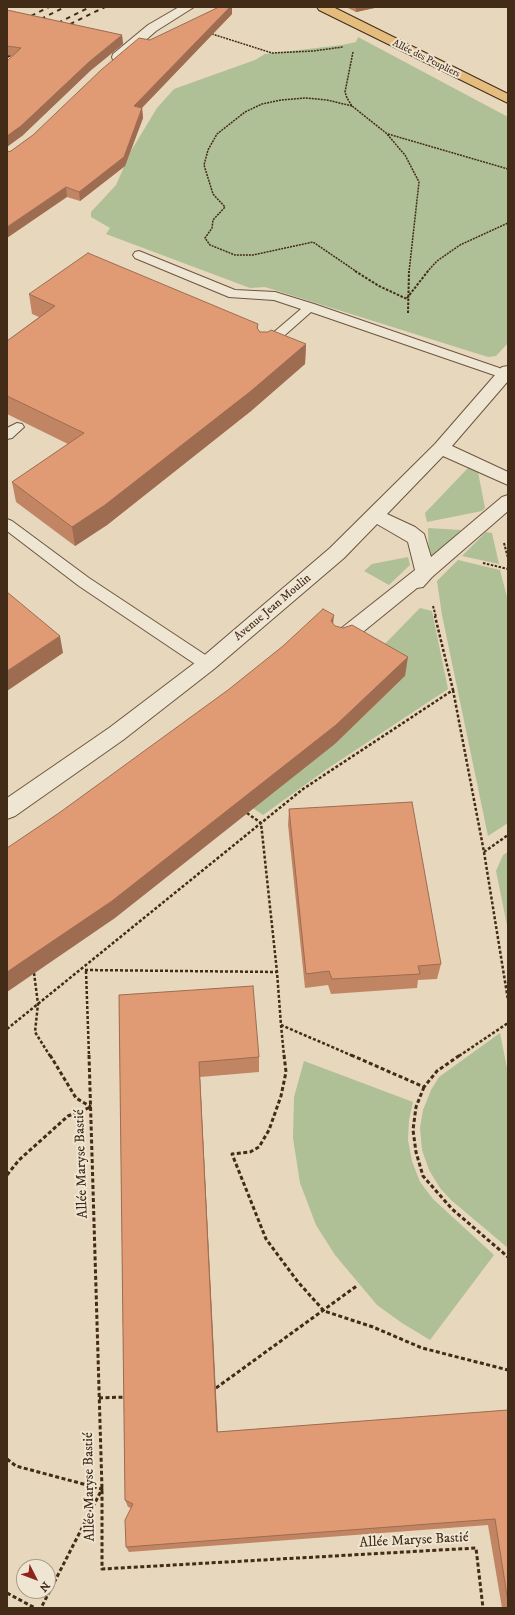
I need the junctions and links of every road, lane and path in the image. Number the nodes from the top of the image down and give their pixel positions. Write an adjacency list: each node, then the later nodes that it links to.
1 (188, 7): 3 (street)
2 (323, 7): 4 (main road, Allée des Peupliers)
3 (167, 19): 5 (path); 6 (street)
4 (382, 38): 5 (path); 7 (main road, Allée des Peupliers)
5 (354, 45): 8 (path)
6 (109, 64)
7 (508, 99)
8 (352, 106): 9 (path); 13 (path)
9 (386, 133): 10 (path); 13 (path)
10 (508, 169)
11 (508, 223): 13 (path)
12 (139, 255): 14 (lane)
13 (407, 299)
14 (310, 307): 15 (lane); 16 (lane)
15 (264, 347)
16 (507, 372): 17 (street, Avenue Jean Moulin)
17 (441, 448): 18 (street); 20 (street, Avenue Jean Moulin)
18 (508, 479)
19 (508, 501): 22 (street)
20 (374, 515): 22 (street); 24 (street, Avenue Jean Moulin)
21 (7, 524): 24 (lane)
22 (425, 572): 23 (street); 25 (path)
23 (349, 643)
24 (207, 664): 26 (street, Avenue Jean Moulin)
25 (453, 690): 28 (path); 30 (path)
26 (7, 810)
27 (247, 813): 28 (path)
28 (261, 823): 31 (path); 33 (path)
29 (508, 835): 30 (path)
30 (484, 852): 35 (path)
31 (82, 967): 32 (path); 36 (path)
32 (86, 971): 33 (path); 41 (path, Allée Maryse Bastié)
33 (277, 972): 38 (path)
34 (34, 973): 36 (path)
35 (508, 1000)
36 (38, 1004): 39 (path); 41 (path)
37 (508, 1023): 40 (path)
38 (281, 1025): 40 (path); 45 (path)
39 (7, 1029)
40 (424, 1087): 43 (path)
41 (91, 1107): 42 (path); 49 (path, Allée Maryse Bastié)
42 (7, 1175)
43 (508, 1257)
44 (358, 1284): 45 (path)
45 (324, 1311): 46 (path); 47 (path)
46 (508, 1370)
47 (216, 1388)
48 (126, 1397): 49 (path)
49 (99, 1398): 51 (path, Allée Maryse Bastié)
50 (7, 1459): 51 (path)
51 (102, 1489): 54 (path); 55 (path, Allée Maryse Bastié)
52 (7, 1594): 53 (path)
53 (35, 1608)
54 (41, 1608)
55 (483, 1608)

